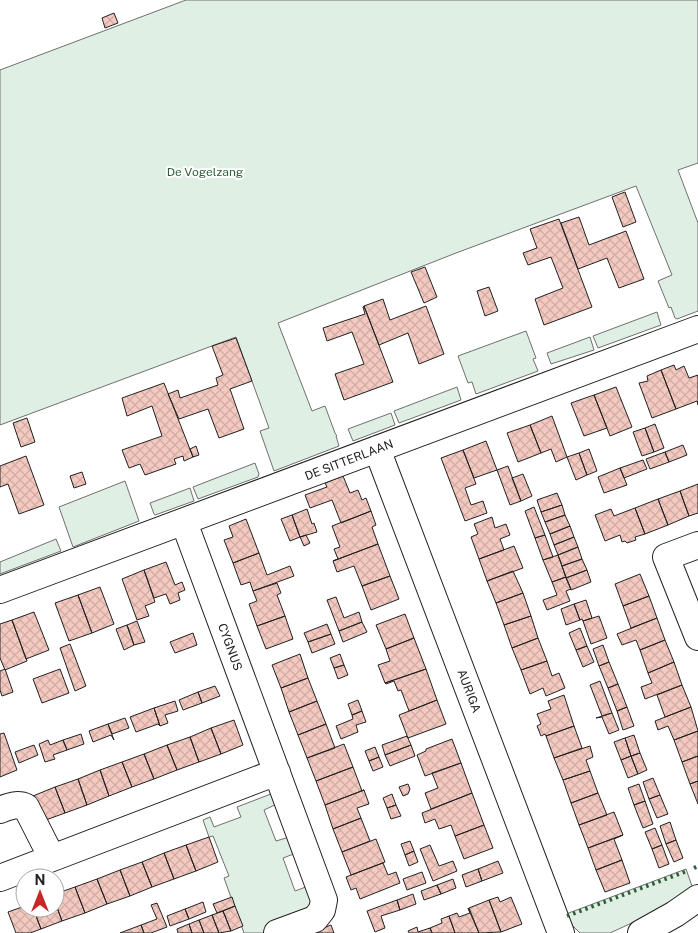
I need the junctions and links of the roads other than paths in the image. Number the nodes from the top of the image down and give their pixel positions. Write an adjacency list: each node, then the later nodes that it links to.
1 (698, 329): 2 (street, DE SITTERLAAN)
2 (377, 449): 3 (street, DE SITTERLAAN); 14 (street, AURIGA)
3 (184, 522): 5 (street, DE SITTERLAAN); 7 (street, CYGNUS)
4 (698, 546): 6 (street)
5 (0, 590)
6 (698, 637)
7 (277, 772): 9 (street); 13 (street, CYGNUS)
8 (0, 810): 9 (street)
9 (52, 858): 10 (street)
10 (0, 878)
11 (698, 898): 12 (street)
12 (679, 923): 15 (street)
13 (277, 933)
14 (561, 933)
15 (640, 933)

